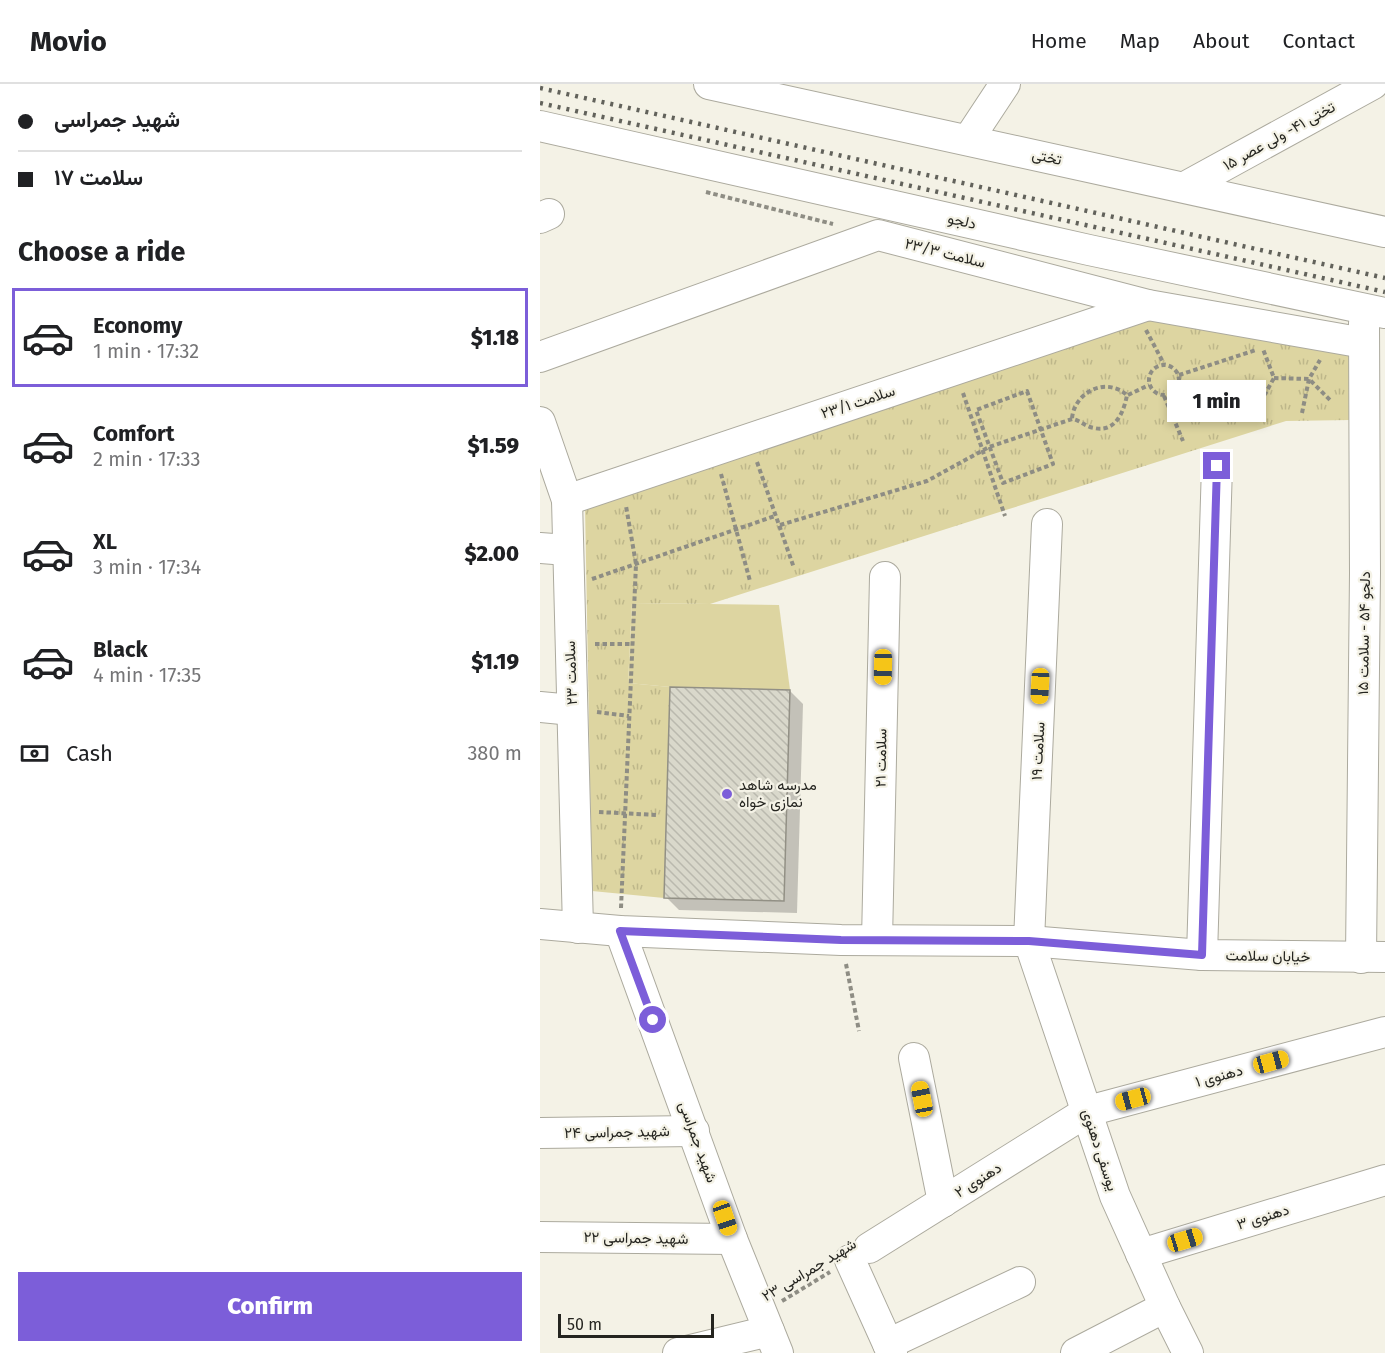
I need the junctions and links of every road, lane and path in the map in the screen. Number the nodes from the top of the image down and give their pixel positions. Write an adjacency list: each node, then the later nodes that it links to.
1 (709, 84): 5 (street, تختی)
2 (1005, 84): 5 (street)
3 (1373, 84): 6 (street, تختی ۴۱- ولی عصر ۱۵)
4 (540, 126): 9 (street, دلجو)
5 (968, 140): 6 (street, تختی)
6 (1185, 187): 7 (street, تختی)
7 (1385, 232)
8 (1142, 307): 10 (street, سلامت ۲۳/۳); 14 (street, سلامت ۲۳/۳); 15 (path); 16 (street, سلامت ۲۳/۱)
9 (1375, 311): 10 (street, دلجو ۵۴ - سلامت ۱۵)
10 (1364, 343): 63 (street, دلجو ۵۴ - سلامت ۱۵)
11 (1269, 345): 12 (path)
12 (1262, 348): 17 (path); 18 (path)
13 (1323, 354): 19 (path)
14 (540, 357)
15 (1164, 364): 17 (path); 20 (path)
16 (955, 370): 29 (street, سلامت ۲۳/۱); 32 (path)
17 (1179, 375): 22 (path)
18 (1275, 378): 19 (path); 25 (path)
19 (1309, 379): 23 (path); 24 (path)
20 (1149, 385): 21 (path); 22 (path)
21 (1127, 395): 26 (path); 26 (path)
22 (1164, 396): 30 (path)
23 (1331, 401)
24 (1302, 413)
25 (1253, 415)
26 (1072, 419): 28 (path)
27 (540, 422): 36 (street, سلامت ۲۳)
28 (1040, 429): 31 (path); 31 (path); 31 (path)
29 (749, 439): 33 (street, سلامت ۲۳/۱); 37 (path)
30 (1183, 441)
31 (989, 447): 32 (path)
32 (982, 450): 38 (path); 40 (path)
33 (714, 451): 35 (street, سلامت ۲۳/۱); 41 (path)
34 (1217, 466): 62 (street)
35 (622, 481): 36 (street, سلامت ۲۳/۱); 43 (path)
36 (567, 500): 42 (street, سلامت ۲۳)
37 (775, 516): 40 (path); 41 (path)
38 (1005, 516)
39 (1047, 524): 61 (street, سلامت ۱۹)
40 (780, 525): 44 (path)
41 (737, 530): 43 (path); 46 (path)
42 (554, 549): 47 (street, سلامت ۲۳)
43 (636, 564): 47 (path); 48 (path)
44 (794, 568)
45 (885, 576): 60 (street, سلامت ۲۱)
46 (750, 580)
47 (568, 587): 49 (street, سلامت ۲۳)
48 (632, 644): 49 (path); 52 (path)
49 (570, 645): 51 (street, سلامت ۲۳)
50 (540, 707): 51 (street)
51 (572, 710): 52 (path); 53 (street, سلامت ۲۳)
52 (629, 716): 54 (path)
53 (574, 809): 54 (path); 57 (street, سلامت ۲۳)
54 (625, 814): 55 (path); 58 (path)
55 (657, 815)
56 (540, 924): 57 (street, خیابان سلامت)
57 (578, 928): 58 (street, خیابان سلامت)
58 (620, 931): 59 (street, خیابان سلامت); 68 (street, شهید جمراسی)
59 (841, 940): 60 (street, خیابان سلامت); 64 (path)
60 (877, 940): 61 (street, خیابان سلامت)
61 (1029, 941): 62 (street, خیابان سلامت); 67 (street, یوسفی دهنوی)
62 (1202, 955): 63 (street, خیابان سلامت)
63 (1373, 958)
64 (859, 1031)
65 (1385, 1032): 67 (street, دهنوی ۱)
66 (914, 1058): 71 (street)
67 (1088, 1111): 71 (street, دهنوی ۲); 75 (street, یوسفی دهنوی)
68 (694, 1131): 69 (street, شهید جمراسی ۲۴); 73 (street, شهید جمراسی)
69 (540, 1133)
70 (1385, 1180): 75 (street, دهنوی ۳)
71 (943, 1202): 74 (street, دهنوی ۲)
72 (540, 1237): 73 (street, شهید جمراسی ۲۲)
73 (732, 1239): 78 (street, شهید جمراسی)
74 (859, 1254): 78 (path, شهید جمراسی ۲۳); 79 (street)
75 (1141, 1254): 77 (street, یوسفی دهنوی)
76 (1020, 1282): 79 (street)
77 (1165, 1307): 81 (street); 82 (street, یوسفی دهنوی)
78 (770, 1332): 80 (street)
79 (890, 1348)
80 (678, 1353)
81 (1076, 1353)
82 (1188, 1353)

